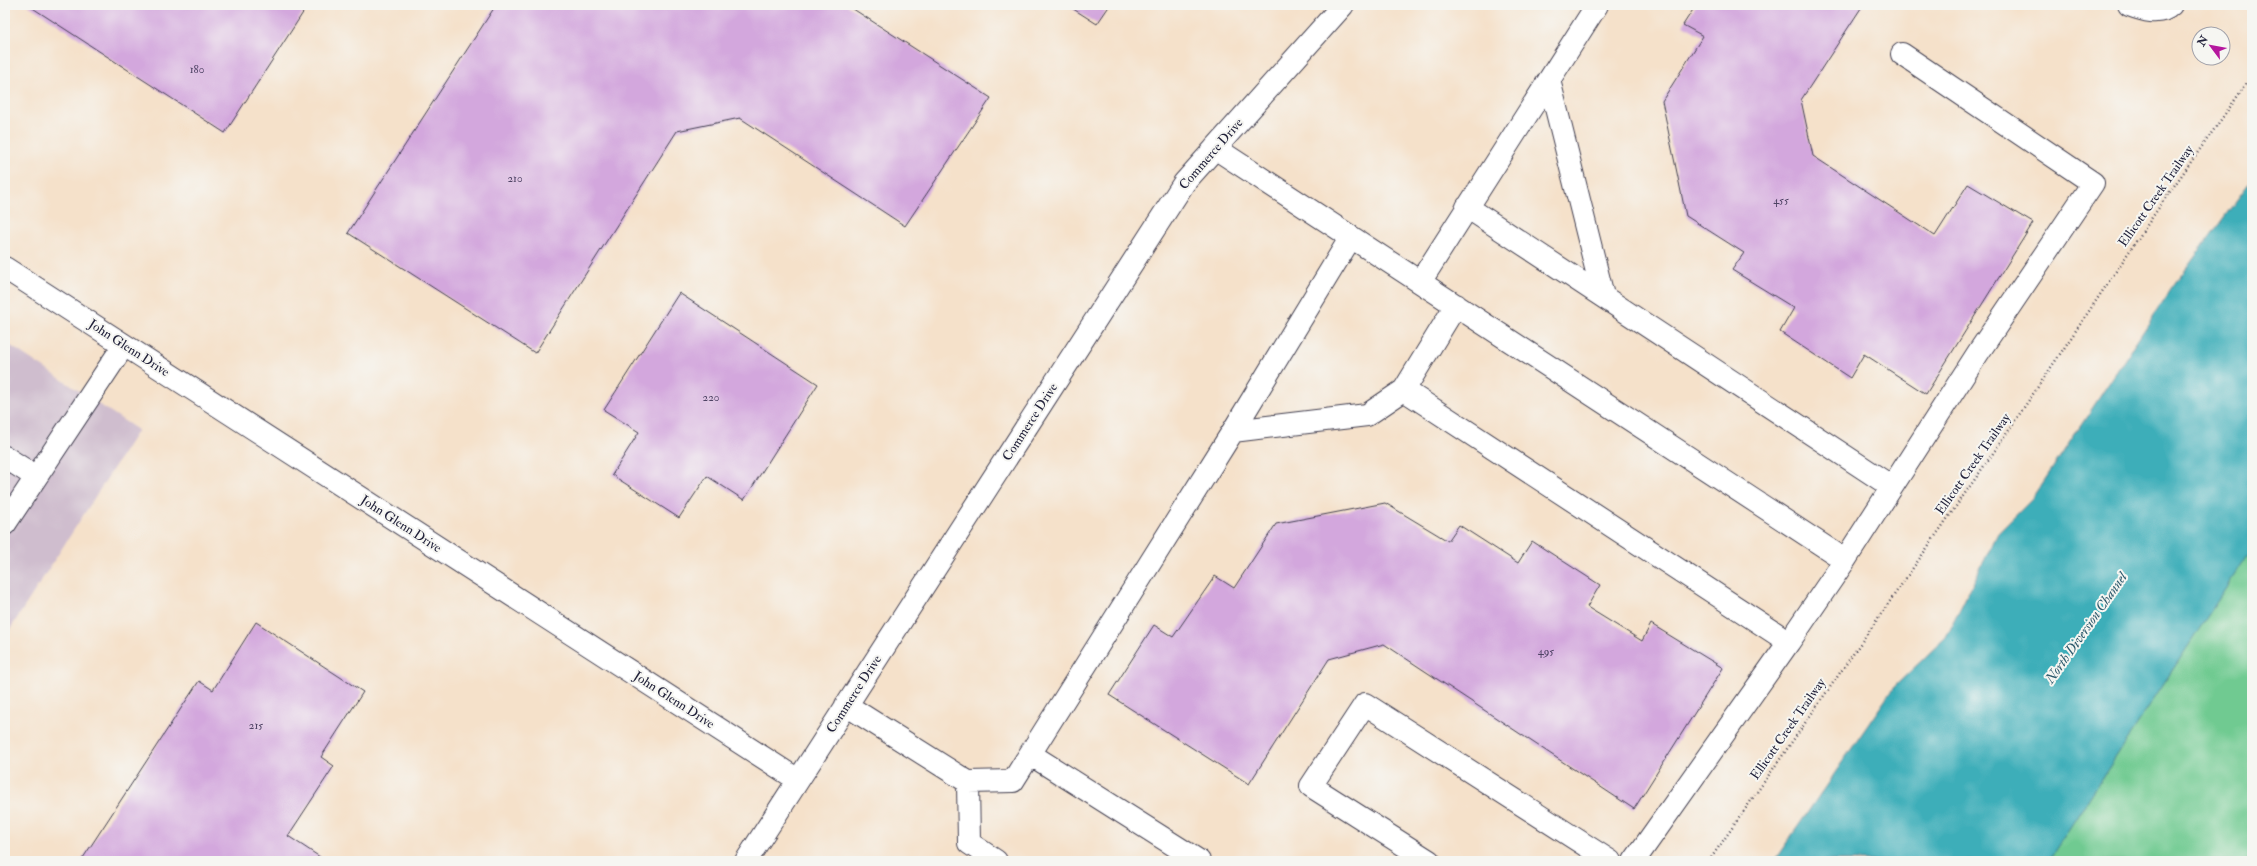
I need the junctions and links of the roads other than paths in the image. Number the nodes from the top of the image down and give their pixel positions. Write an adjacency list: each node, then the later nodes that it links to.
1 (1343, 5): 7 (street, Commerce Drive)
2 (1597, 5): 6 (street)
3 (2129, 5): 4 (street)
4 (2172, 5)
5 (1902, 54): 19 (street)
6 (1549, 80): 8 (street); 12 (street)
7 (1216, 148): 9 (street); 23 (street, Commerce Drive)
8 (1468, 207): 11 (street); 12 (street)
9 (1351, 237): 11 (street); 16 (street)
10 (5, 268): 14 (street, John Glenn Drive)
11 (1420, 282): 13 (street)
12 (1603, 296): 19 (street)
13 (1456, 305): 15 (street); 21 (street)
14 (124, 345): 18 (street); 25 (street, John Glenn Drive)
15 (1404, 390): 16 (street); 22 (street)
16 (1233, 431): 24 (street)
17 (5, 457): 18 (street)
18 (36, 478): 20 (street)
19 (1892, 487): 21 (street)
20 (5, 524)
21 (1844, 560): 22 (street)
22 (1789, 642): 32 (street)
23 (846, 705): 25 (street, Commerce Drive); 26 (street)
24 (1030, 754): 26 (street); 29 (street)
25 (798, 780): 27 (street, Commerce Drive)
26 (968, 782): 28 (street)
27 (746, 861)
28 (996, 861)
29 (1199, 861)
30 (1429, 861): 31 (street)
31 (1610, 861)
32 (1634, 861)

